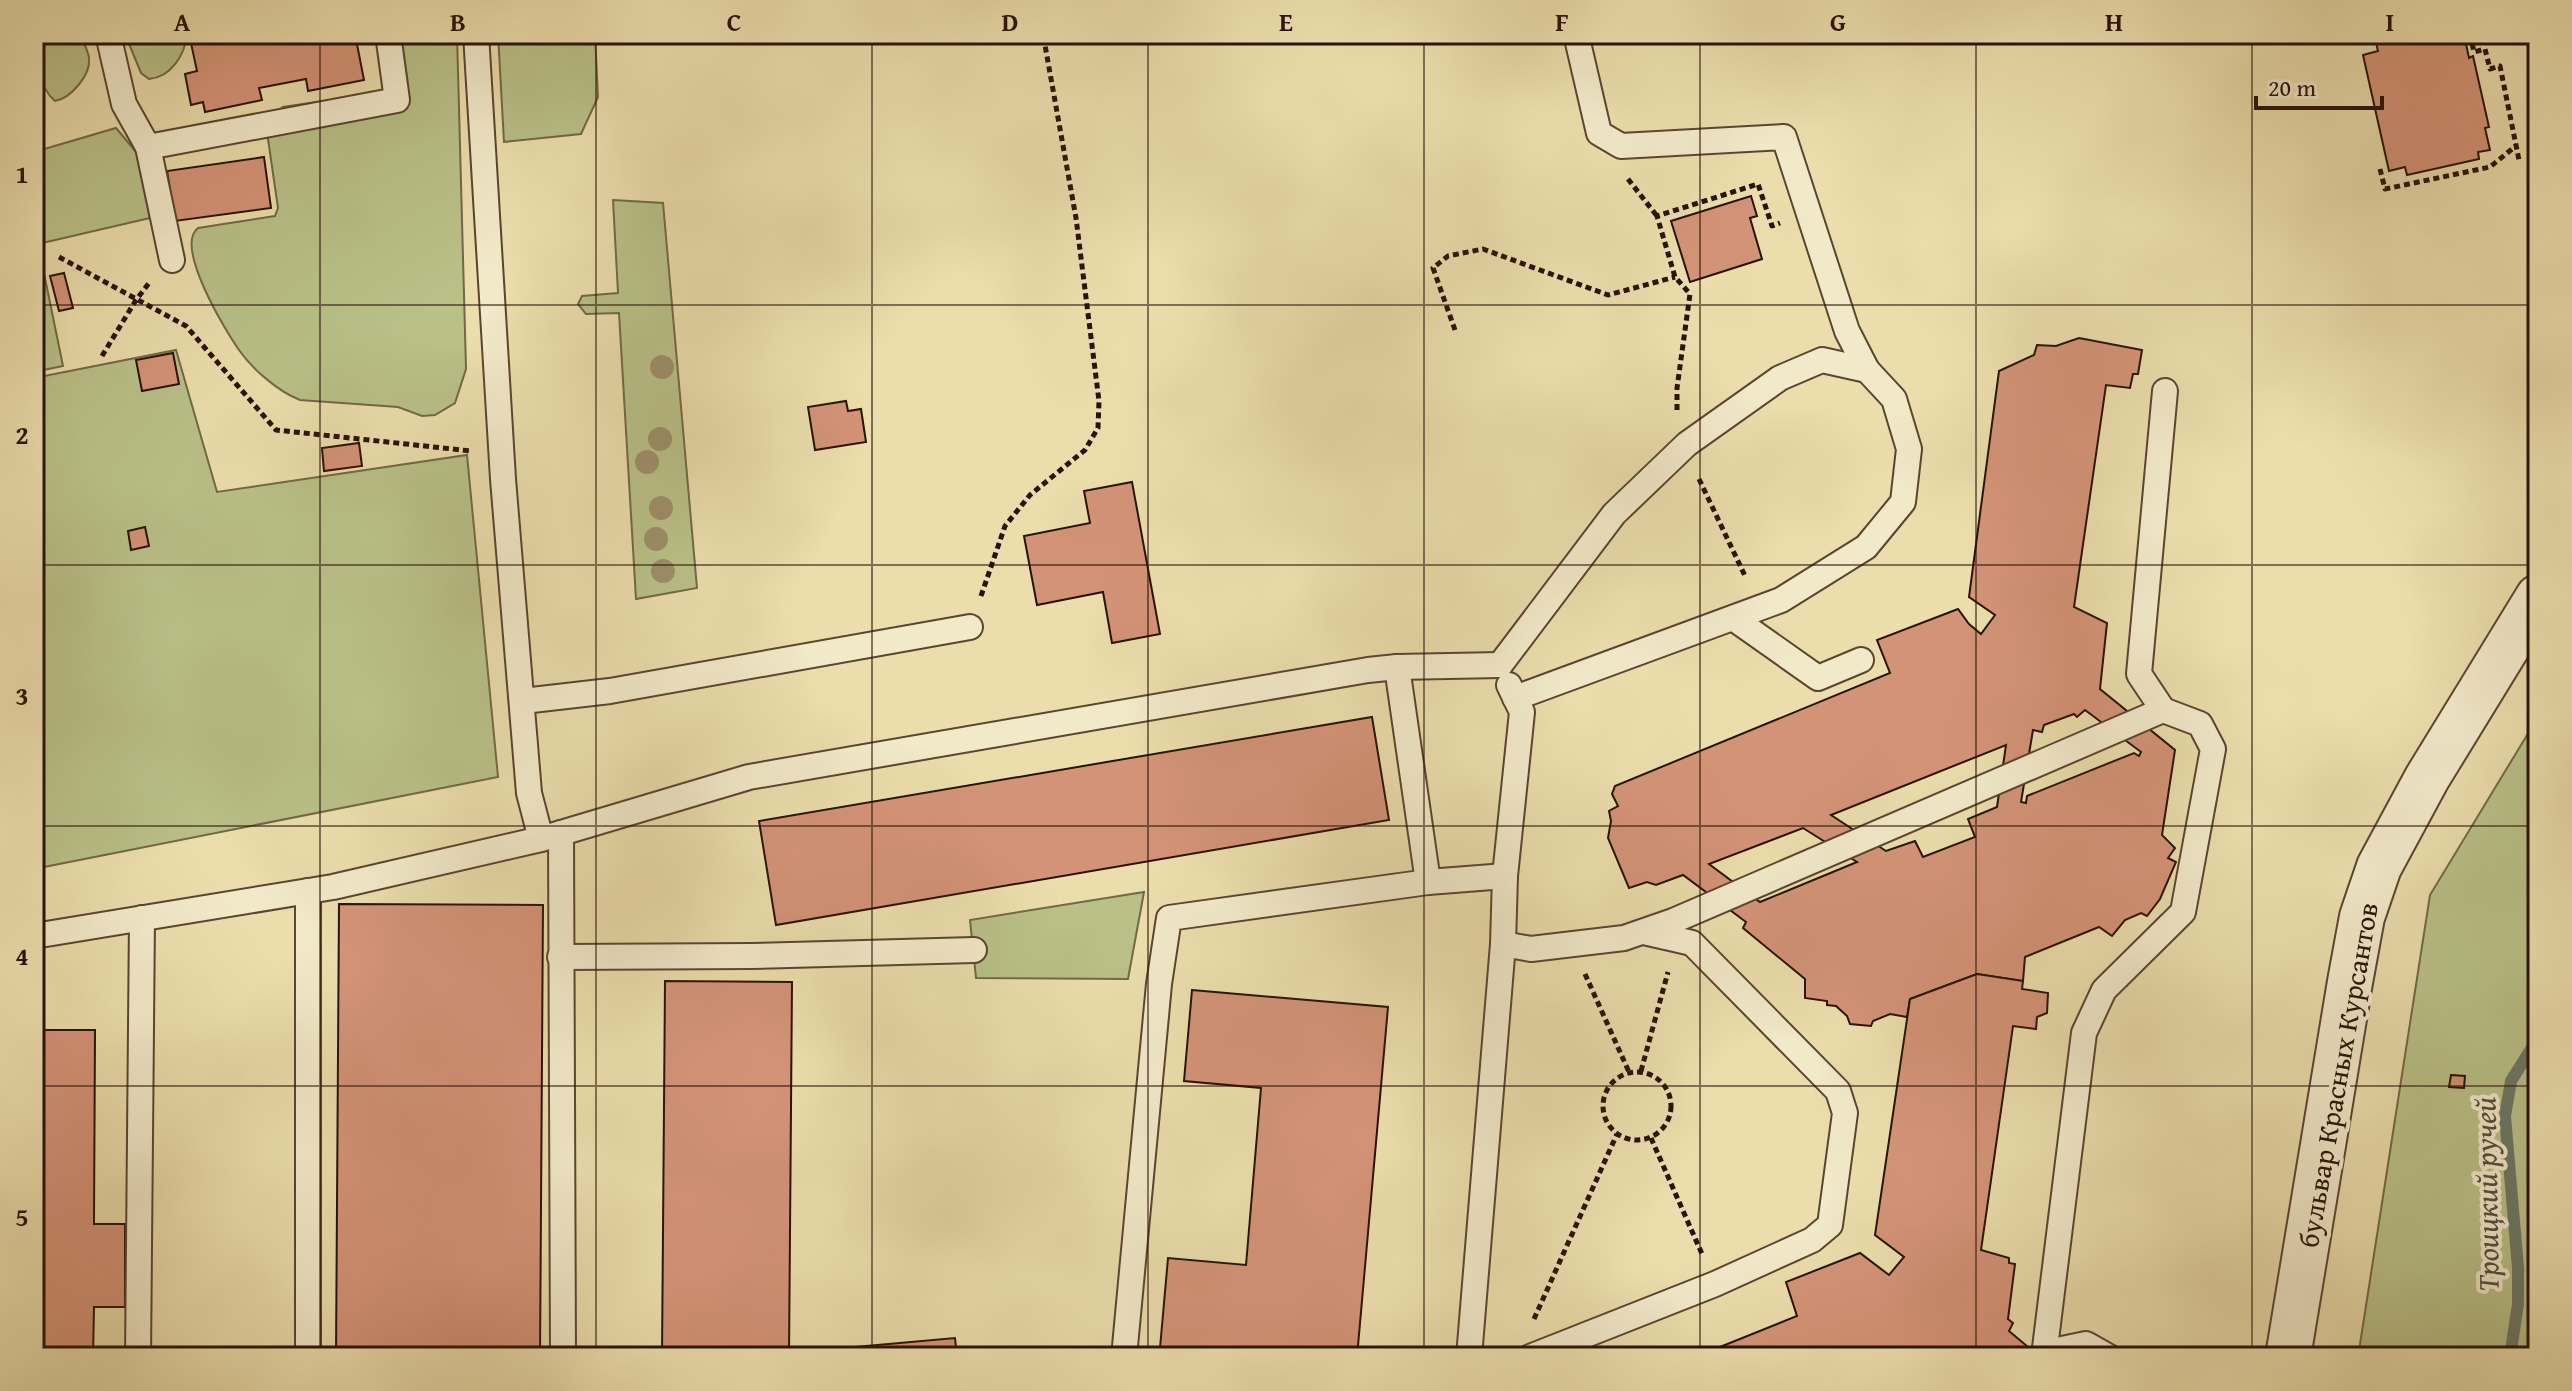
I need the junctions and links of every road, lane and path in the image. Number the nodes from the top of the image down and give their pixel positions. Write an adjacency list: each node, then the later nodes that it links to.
1 (108, 34): 8 (lane)
2 (388, 34): 8 (lane)
3 (476, 34): 21 (lane)
4 (1043, 34): 25 (path)
5 (1576, 34): 11 (lane)
6 (2470, 34): 7 (path)
7 (2517, 145): 9 (path); 10 (path)
8 (148, 147): 13 (lane)
9 (2519, 160)
10 (2380, 169)
11 (1808, 213): 14 (path); 18 (lane)
12 (59, 257): 15 (path)
13 (172, 260): 15 (path)
14 (1675, 277): 16 (path); 20 (path)
15 (136, 300): 17 (path); 21 (path)
16 (1455, 330)
17 (102, 356)
18 (1867, 370): 20 (lane); 23 (lane)
19 (2165, 391): 31 (lane)
20 (1687, 444): 23 (path); 27 (lane)
21 (503, 479): 30 (lane)
22 (2538, 597): 58 (street, бульвар Красных Курсантов)
23 (1759, 608): 24 (lane)
24 (1733, 618): 26 (lane); 29 (lane)
25 (970, 627): 30 (lane)
26 (1861, 660)
27 (1500, 665): 28 (lane); 29 (lane)
28 (1397, 667): 32 (lane); 34 (lane)
29 (1515, 698): 33 (lane)
30 (523, 701): 32 (lane)
31 (2163, 710): 37 (lane); 56 (lane)
32 (551, 836): 35 (lane); 43 (lane)
33 (1505, 876): 34 (lane); 40 (lane)
34 (1428, 882): 53 (lane)
35 (308, 891): 36 (lane); 51 (lane)
36 (142, 918): 38 (lane); 50 (lane)
37 (1641, 931): 39 (lane); 41 (lane)
38 (34, 936)
39 (1677, 939): 44 (path); 48 (lane)
40 (1503, 944): 41 (lane); 54 (lane)
41 (1572, 944): 45 (path)
42 (974, 950): 43 (lane)
43 (560, 957): 52 (lane)
44 (1641, 1071): 45 (path); 47 (path)
45 (1629, 1072): 46 (path)
46 (1617, 1134): 47 (path); 49 (path)
47 (1651, 1138): 48 (path)
48 (1715, 1284): 55 (lane)
49 (1530, 1329)
50 (138, 1357)
51 (308, 1357)
52 (563, 1357)
53 (1124, 1357)
54 (1469, 1357)
55 (1530, 1357)
56 (2043, 1357): 57 (lane)
57 (2109, 1357)
58 (2288, 1357)

